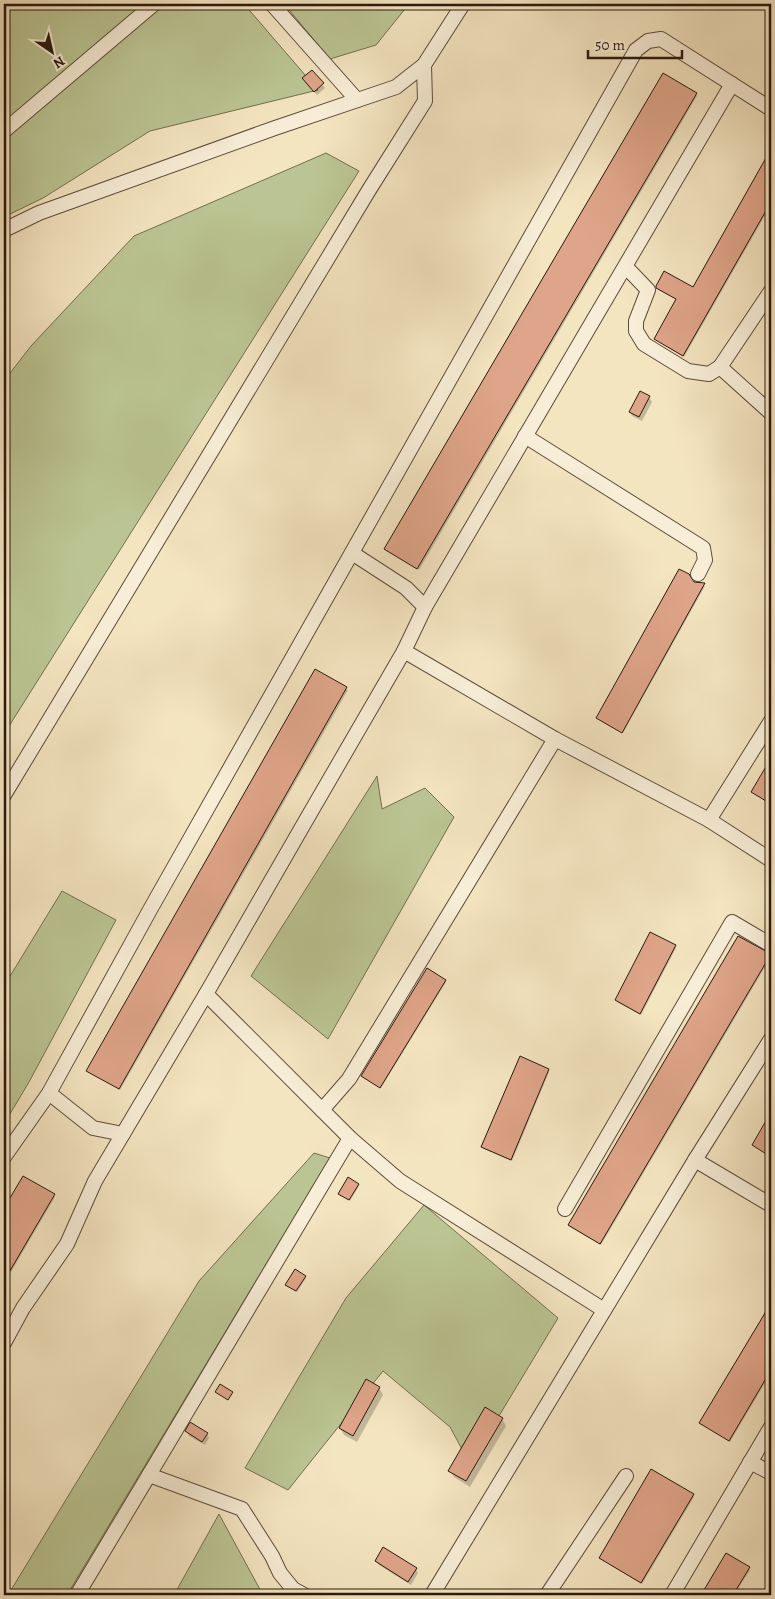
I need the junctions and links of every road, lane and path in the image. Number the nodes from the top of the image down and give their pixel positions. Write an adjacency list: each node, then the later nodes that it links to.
1 (154, 4): 8 (street)
2 (272, 4): 6 (street)
3 (463, 4): 4 (street)
4 (424, 65): 6 (street); 21 (street)
5 (732, 84): 7 (street); 10 (street); 15 (street)
6 (357, 100): 9 (street)
7 (771, 108)
8 (4, 131)
9 (4, 230)
10 (626, 267): 12 (street); 14 (street)
11 (771, 291): 12 (street)
12 (720, 367): 13 (street)
13 (771, 413)
14 (525, 436): 16 (street); 17 (street)
15 (352, 553): 17 (street); 27 (street)
16 (698, 574)
17 (425, 607): 18 (street)
18 (404, 651): 20 (street); 25 (street)
19 (771, 721): 22 (street)
20 (555, 739): 22 (street); 28 (street)
21 (4, 795)
22 (709, 820): 23 (street)
23 (771, 860)
24 (771, 945): 34 (street)
25 (206, 994): 28 (street); 29 (street)
26 (771, 1039): 32 (street)
27 (50, 1093): 29 (street); 31 (street)
28 (322, 1110): 30 (street)
29 (123, 1134): 36 (street)
30 (350, 1138): 35 (street); 40 (street)
31 (4, 1157)
32 (695, 1160): 33 (street); 35 (street)
33 (771, 1205)
34 (566, 1210)
35 (604, 1310): 44 (street)
36 (4, 1343)
37 (771, 1427): 38 (street)
38 (750, 1462): 39 (street); 46 (street)
39 (771, 1473)
40 (149, 1475): 42 (street); 43 (street)
41 (626, 1476): 45 (street)
42 (77, 1595)
43 (304, 1595)
44 (432, 1595)
45 (547, 1595)
46 (672, 1595)

